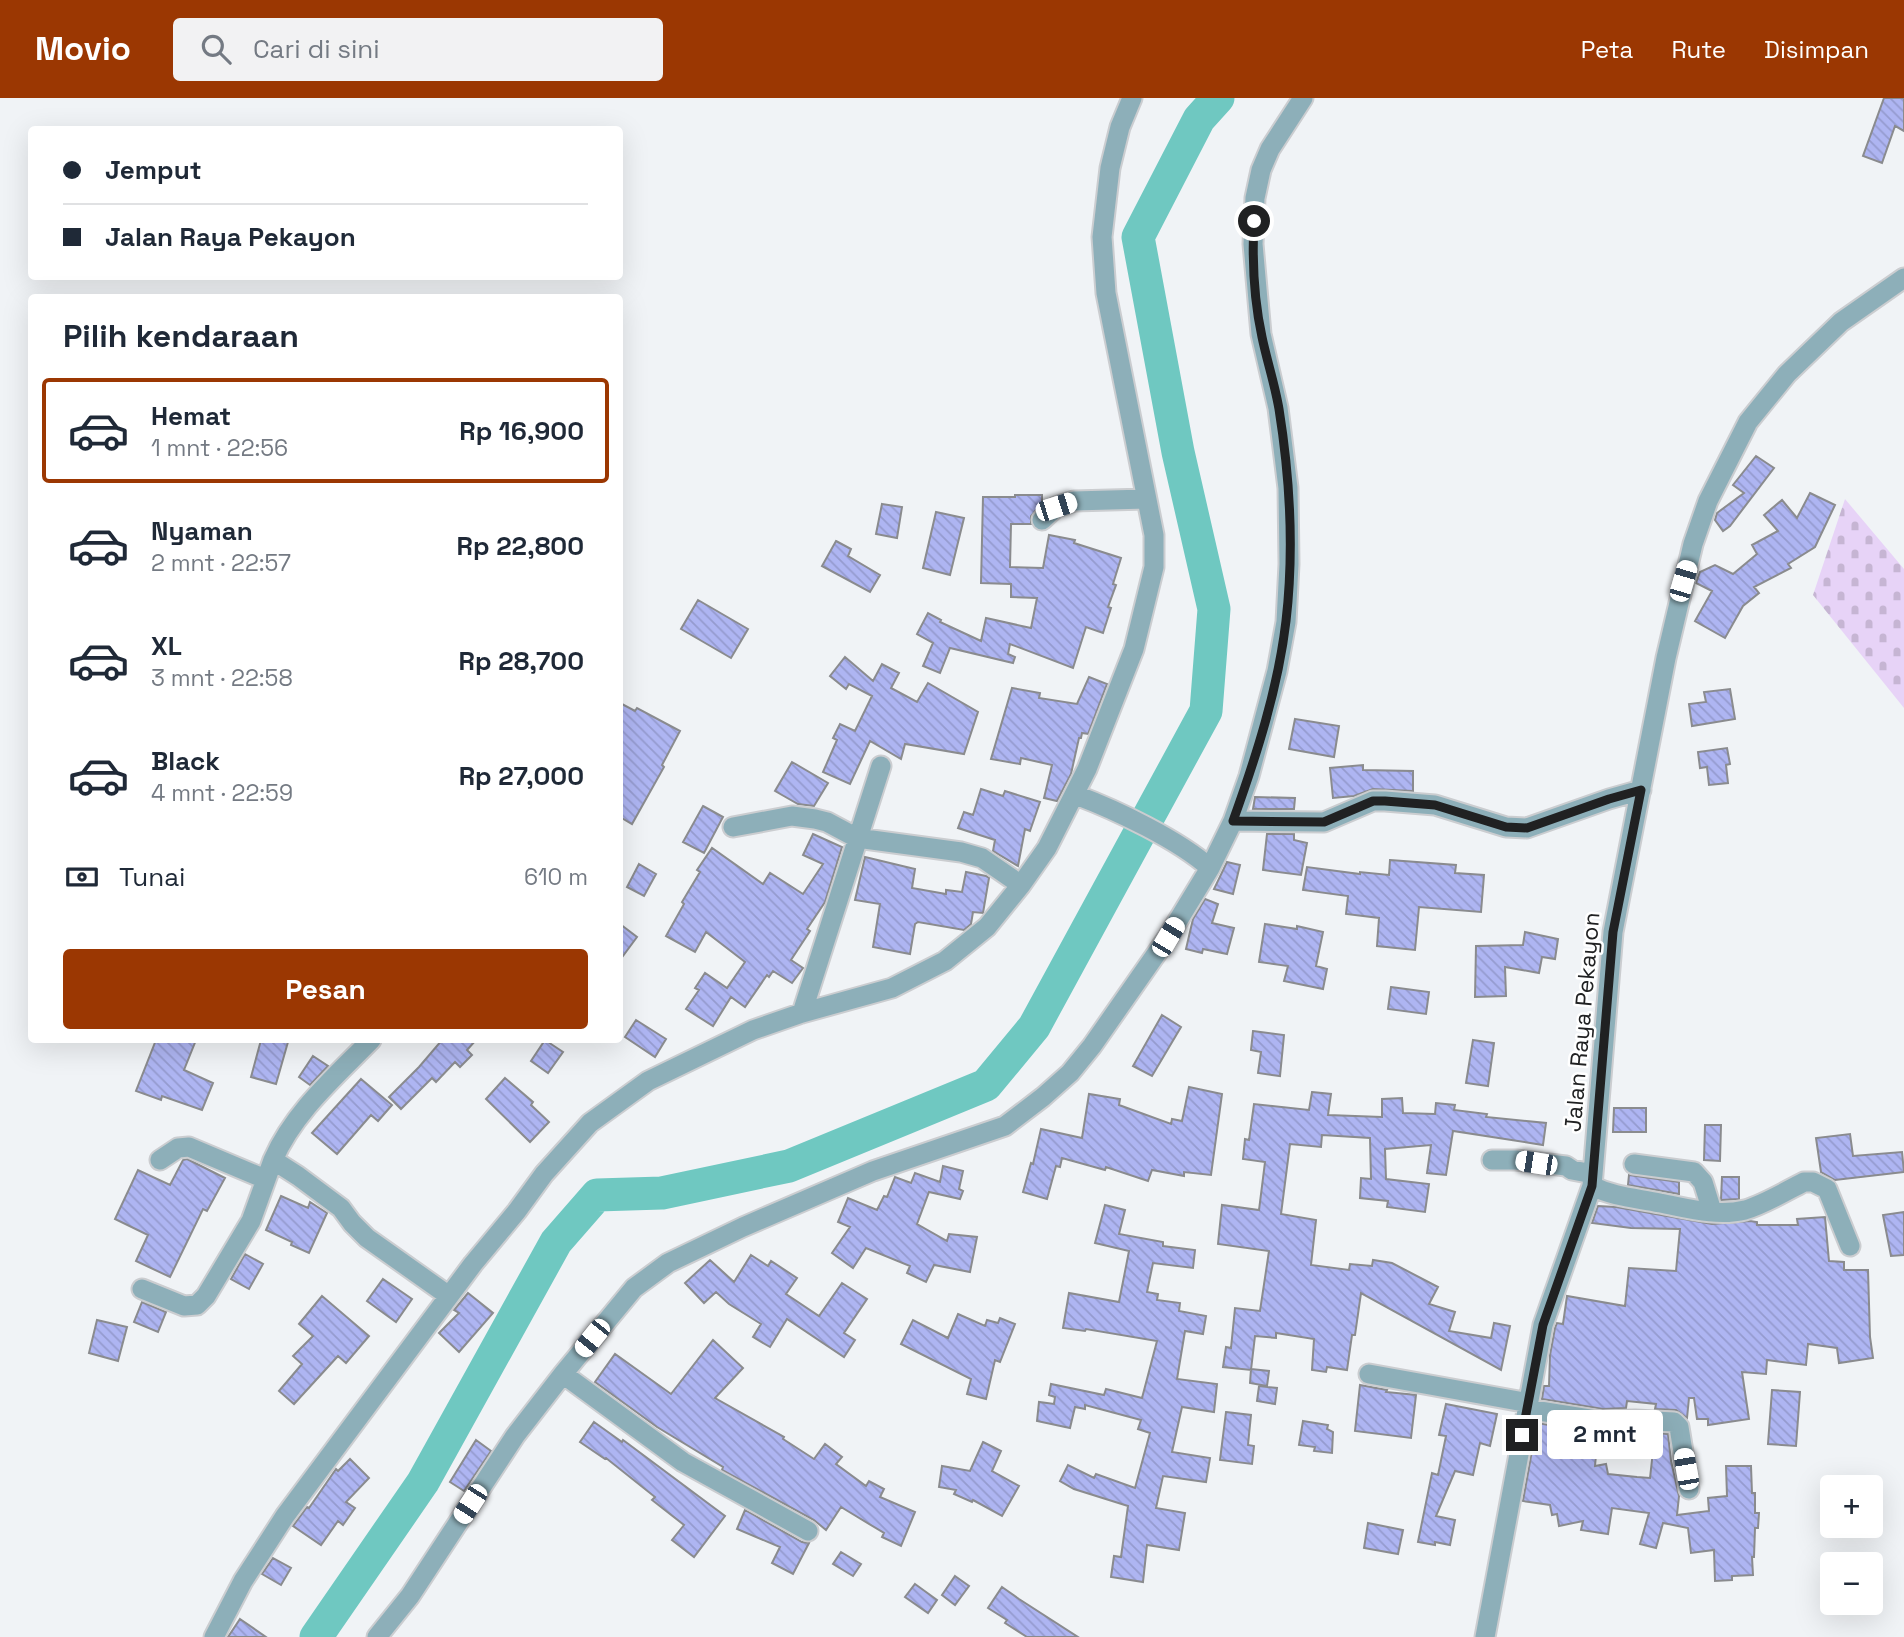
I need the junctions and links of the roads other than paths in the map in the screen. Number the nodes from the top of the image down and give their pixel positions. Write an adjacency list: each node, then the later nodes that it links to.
1 (1132, 98): 4 (street)
2 (1303, 98): 9 (street)
3 (1904, 278): 7 (street, Jalan Raya Pekayon)
4 (1146, 499): 5 (street); 8 (street)
5 (1042, 520)
6 (881, 766): 11 (street)
7 (1626, 794): 9 (street); 20 (street, Jalan Raya Pekayon)
8 (1076, 795): 12 (street); 13 (street)
9 (1233, 821): 12 (street)
10 (733, 827): 11 (street)
11 (857, 838): 13 (street); 14 (street)
12 (1203, 862): 26 (street)
13 (1021, 885): 14 (street)
14 (802, 1013): 25 (street)
15 (368, 1043): 17 (street)
16 (160, 1160): 21 (street)
17 (273, 1160): 21 (street); 25 (street)
18 (1492, 1160): 20 (street)
19 (1634, 1164): 22 (street)
20 (1586, 1176): 22 (street); 28 (street, Jalan Raya Pekayon)
21 (265, 1179): 24 (street)
22 (1712, 1211): 23 (street)
23 (1850, 1246)
24 (142, 1289)
25 (449, 1296): 31 (street)
26 (563, 1374): 30 (street); 32 (street)
27 (1369, 1374): 28 (street)
28 (1528, 1406): 29 (street); 33 (street, Jalan Raya Pekayon)
29 (1689, 1489)
30 (808, 1531)
31 (214, 1637)
32 (377, 1637)
33 (1485, 1637)

